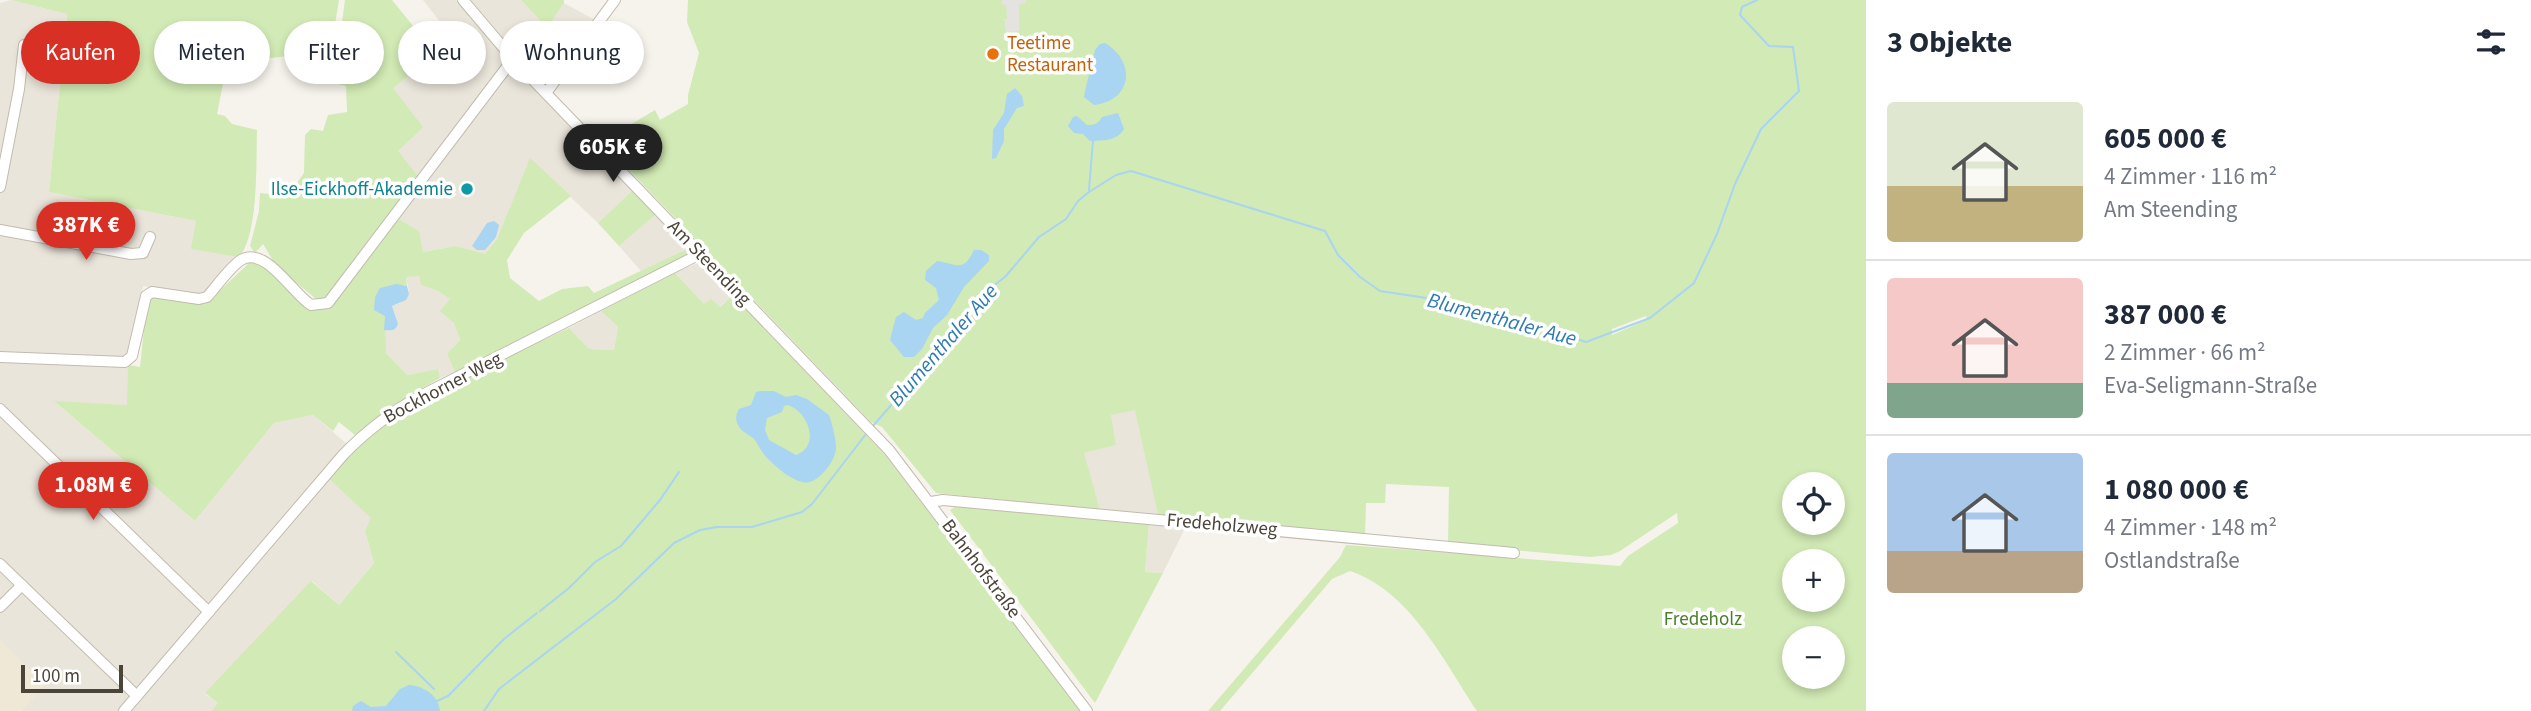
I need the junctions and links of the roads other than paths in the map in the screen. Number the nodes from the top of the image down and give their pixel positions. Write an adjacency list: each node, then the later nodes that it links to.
1 (463, 0): 3 (street, Am Steending)
2 (615, 0): 7 (street)
3 (500, 44)
4 (21, 71): 8 (street)
5 (500, 76): 12 (street)
6 (537, 84): 7 (street, Am Steending)
7 (546, 93): 11 (street, Am Steending)
8 (0, 187)
9 (0, 230): 10 (street)
10 (150, 237)
11 (700, 254): 14 (street, Am Steending); 20 (street, Bockhorner Weg)
12 (0, 358)
13 (0, 409): 20 (street)
14 (871, 430): 15 (street, Bahnhofstraße)
15 (931, 502): 16 (street, Fredeholzweg); 23 (street, Bahnhofstraße)
16 (1514, 553)
17 (0, 564): 18 (street)
18 (22, 584): 19 (street); 21 (street)
19 (0, 607)
20 (209, 612): 21 (street, Bockhorner Weg)
21 (136, 696): 22 (street, Bockhorner Weg)
22 (124, 711)
23 (1087, 711)

